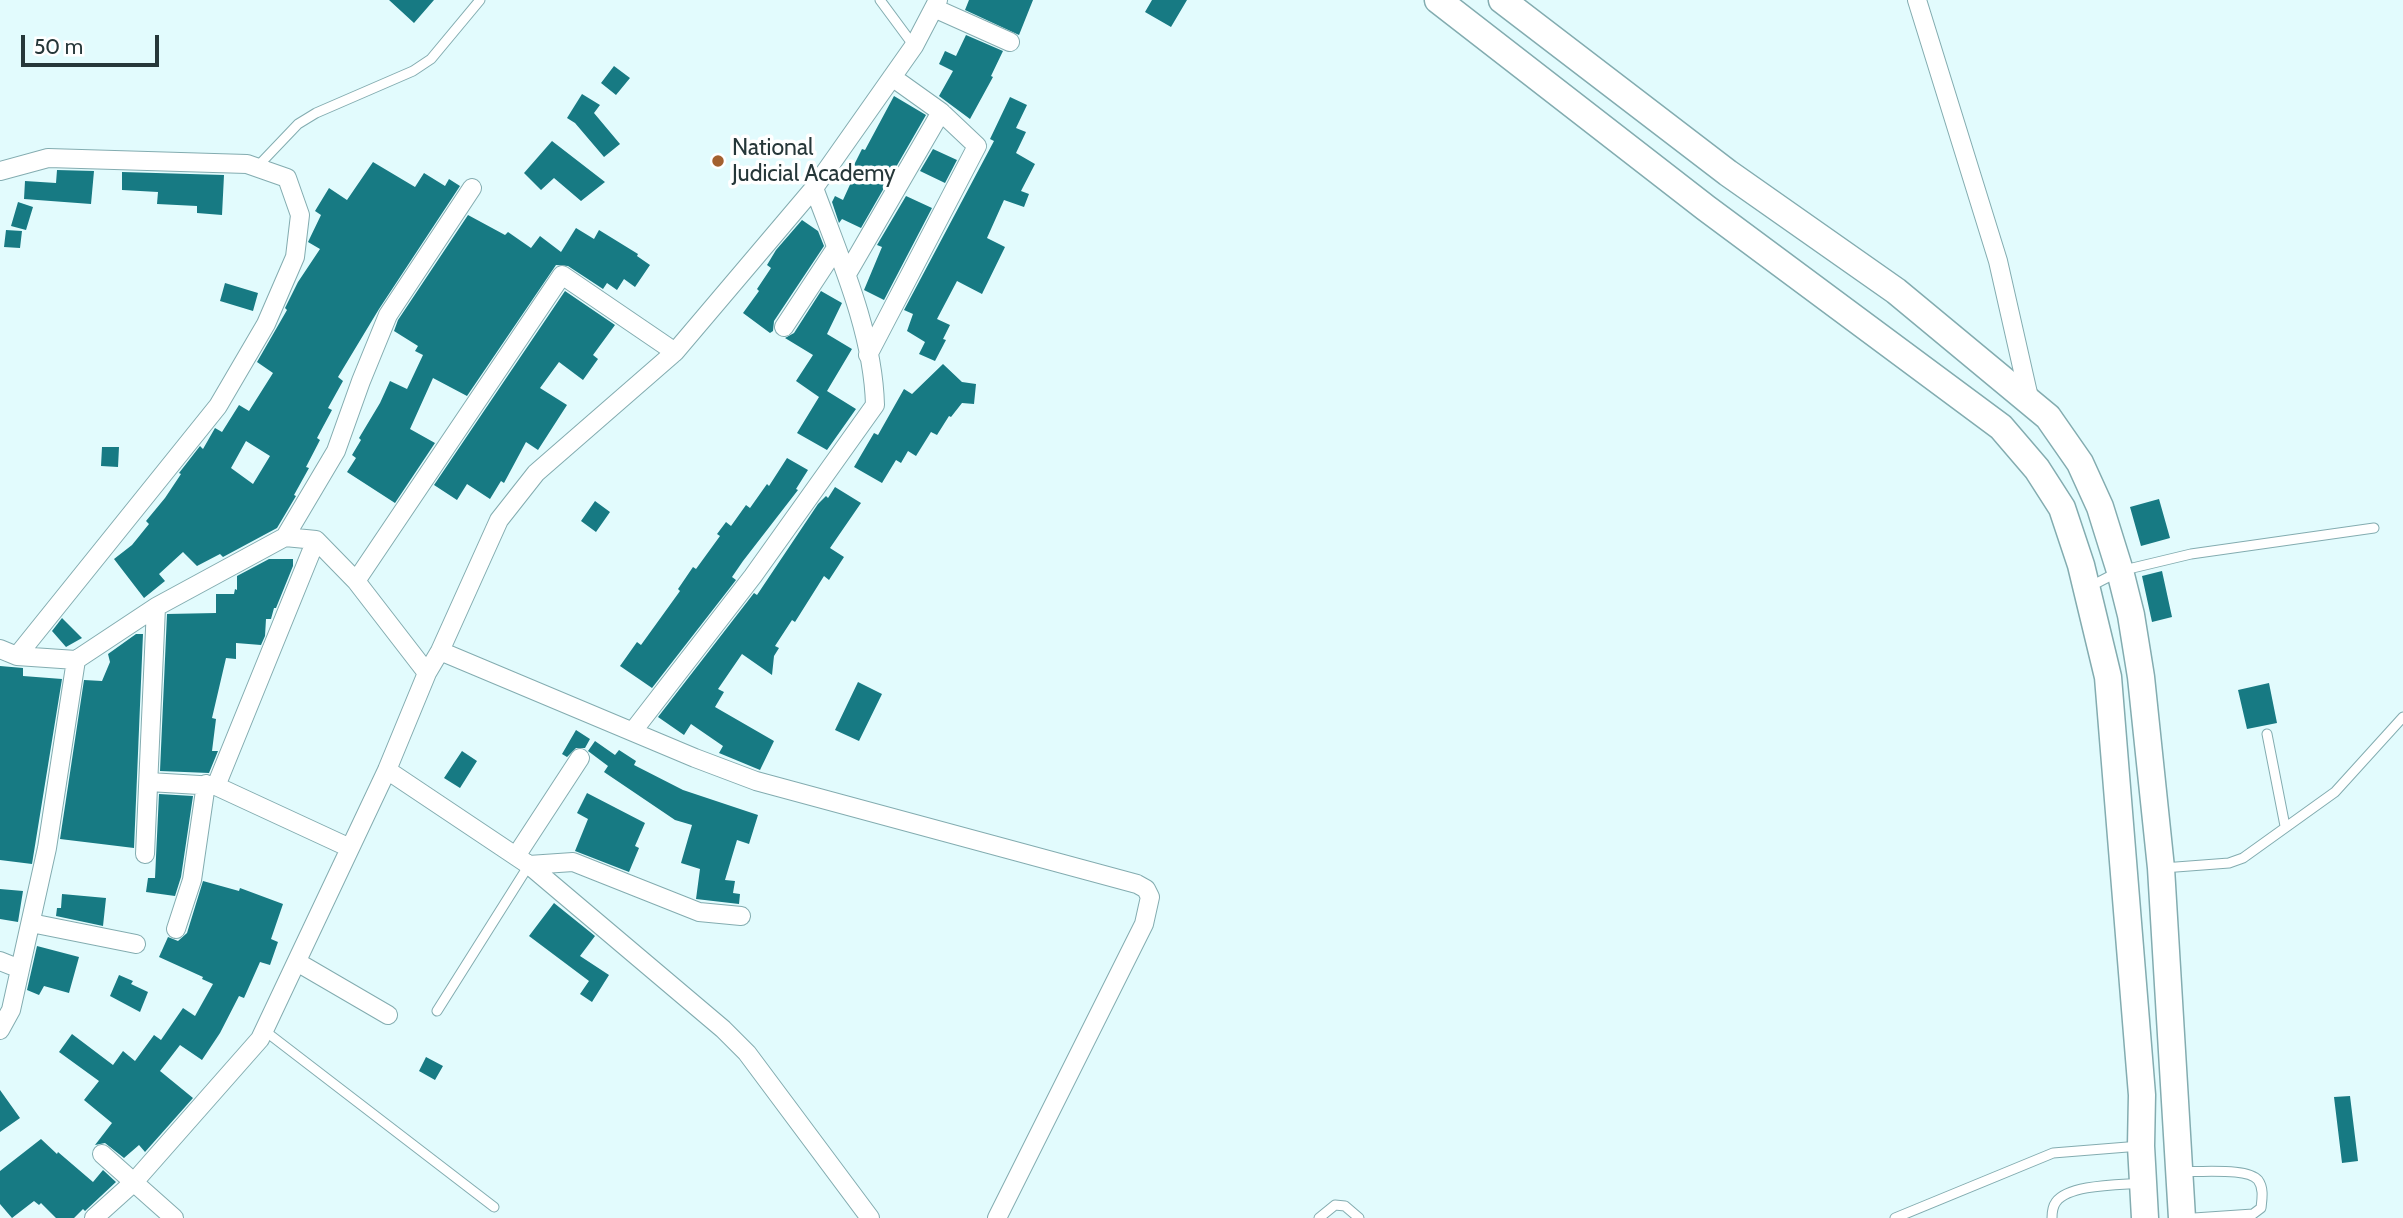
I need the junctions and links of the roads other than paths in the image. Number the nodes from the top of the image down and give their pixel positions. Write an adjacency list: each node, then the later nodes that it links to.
1 (480, 0): 11 (lane)
2 (880, 0): 8 (lane)
3 (1502, 0): 20 (main road)
4 (1917, 0): 20 (street)
5 (1440, 2): 26 (main road)
6 (936, 4): 7 (street); 8 (street)
7 (1010, 41)
8 (914, 46): 9 (street)
9 (892, 77): 10 (street); 14 (street)
10 (941, 112): 16 (street); 19 (street)
11 (257, 167): 12 (street); 29 (street)
12 (0, 171)
13 (472, 188): 22 (street)
14 (814, 188): 15 (street); 18 (street)
15 (836, 247): 16 (street); 17 (street)
16 (847, 274): 19 (street)
17 (784, 327)
18 (675, 352): 25 (street); 28 (street)
19 (868, 355): 33 (street)
20 (2030, 402): 24 (main road)
21 (2374, 528): 24 (lane)
22 (285, 537): 23 (street); 27 (street)
23 (316, 540): 25 (street); 38 (street)
24 (2120, 571): 26 (lane); 43 (main road)
25 (356, 581): 31 (street)
26 (2087, 588): 55 (main road)
27 (156, 607): 30 (street); 37 (street)
28 (440, 651): 31 (street); 33 (street)
29 (8, 653): 30 (street)
30 (76, 660): 45 (street)
31 (427, 673): 36 (street)
32 (2403, 717): 39 (lane)
33 (633, 732): 64 (street)
34 (2267, 734): 39 (lane)
35 (580, 758): 42 (street)
36 (387, 771): 40 (street); 42 (street)
37 (149, 782): 38 (street); 41 (street)
38 (211, 785): 40 (street); 46 (street)
39 (2286, 826): 43 (lane)
40 (350, 848): 49 (street)
41 (145, 854)
42 (523, 860): 44 (street); 51 (lane); 63 (street)
43 (2161, 868): 57 (main road)
44 (741, 916)
45 (31, 923): 47 (street); 50 (street)
46 (176, 929)
47 (136, 944)
48 (0, 961): 50 (street)
49 (297, 962): 52 (street); 54 (street)
50 (20, 970): 53 (street)
51 (437, 1011)
52 (388, 1015)
53 (0, 1030)
54 (265, 1031): 58 (street); 60 (lane)
55 (2141, 1146): 59 (main road); 67 (lane)
56 (102, 1154): 58 (street)
57 (2179, 1170): 70 (main road); 71 (lane)
58 (134, 1182): 61 (street); 62 (street)
59 (2142, 1183): 68 (lane); 69 (main road)
60 (494, 1207)
61 (94, 1218)
62 (174, 1218)
63 (870, 1218)
64 (997, 1218)
65 (1319, 1218): 66 (lane)
66 (1359, 1218)
67 (1895, 1218)
68 (2052, 1218)
69 (2145, 1218)
70 (2182, 1218)
71 (2194, 1218)

